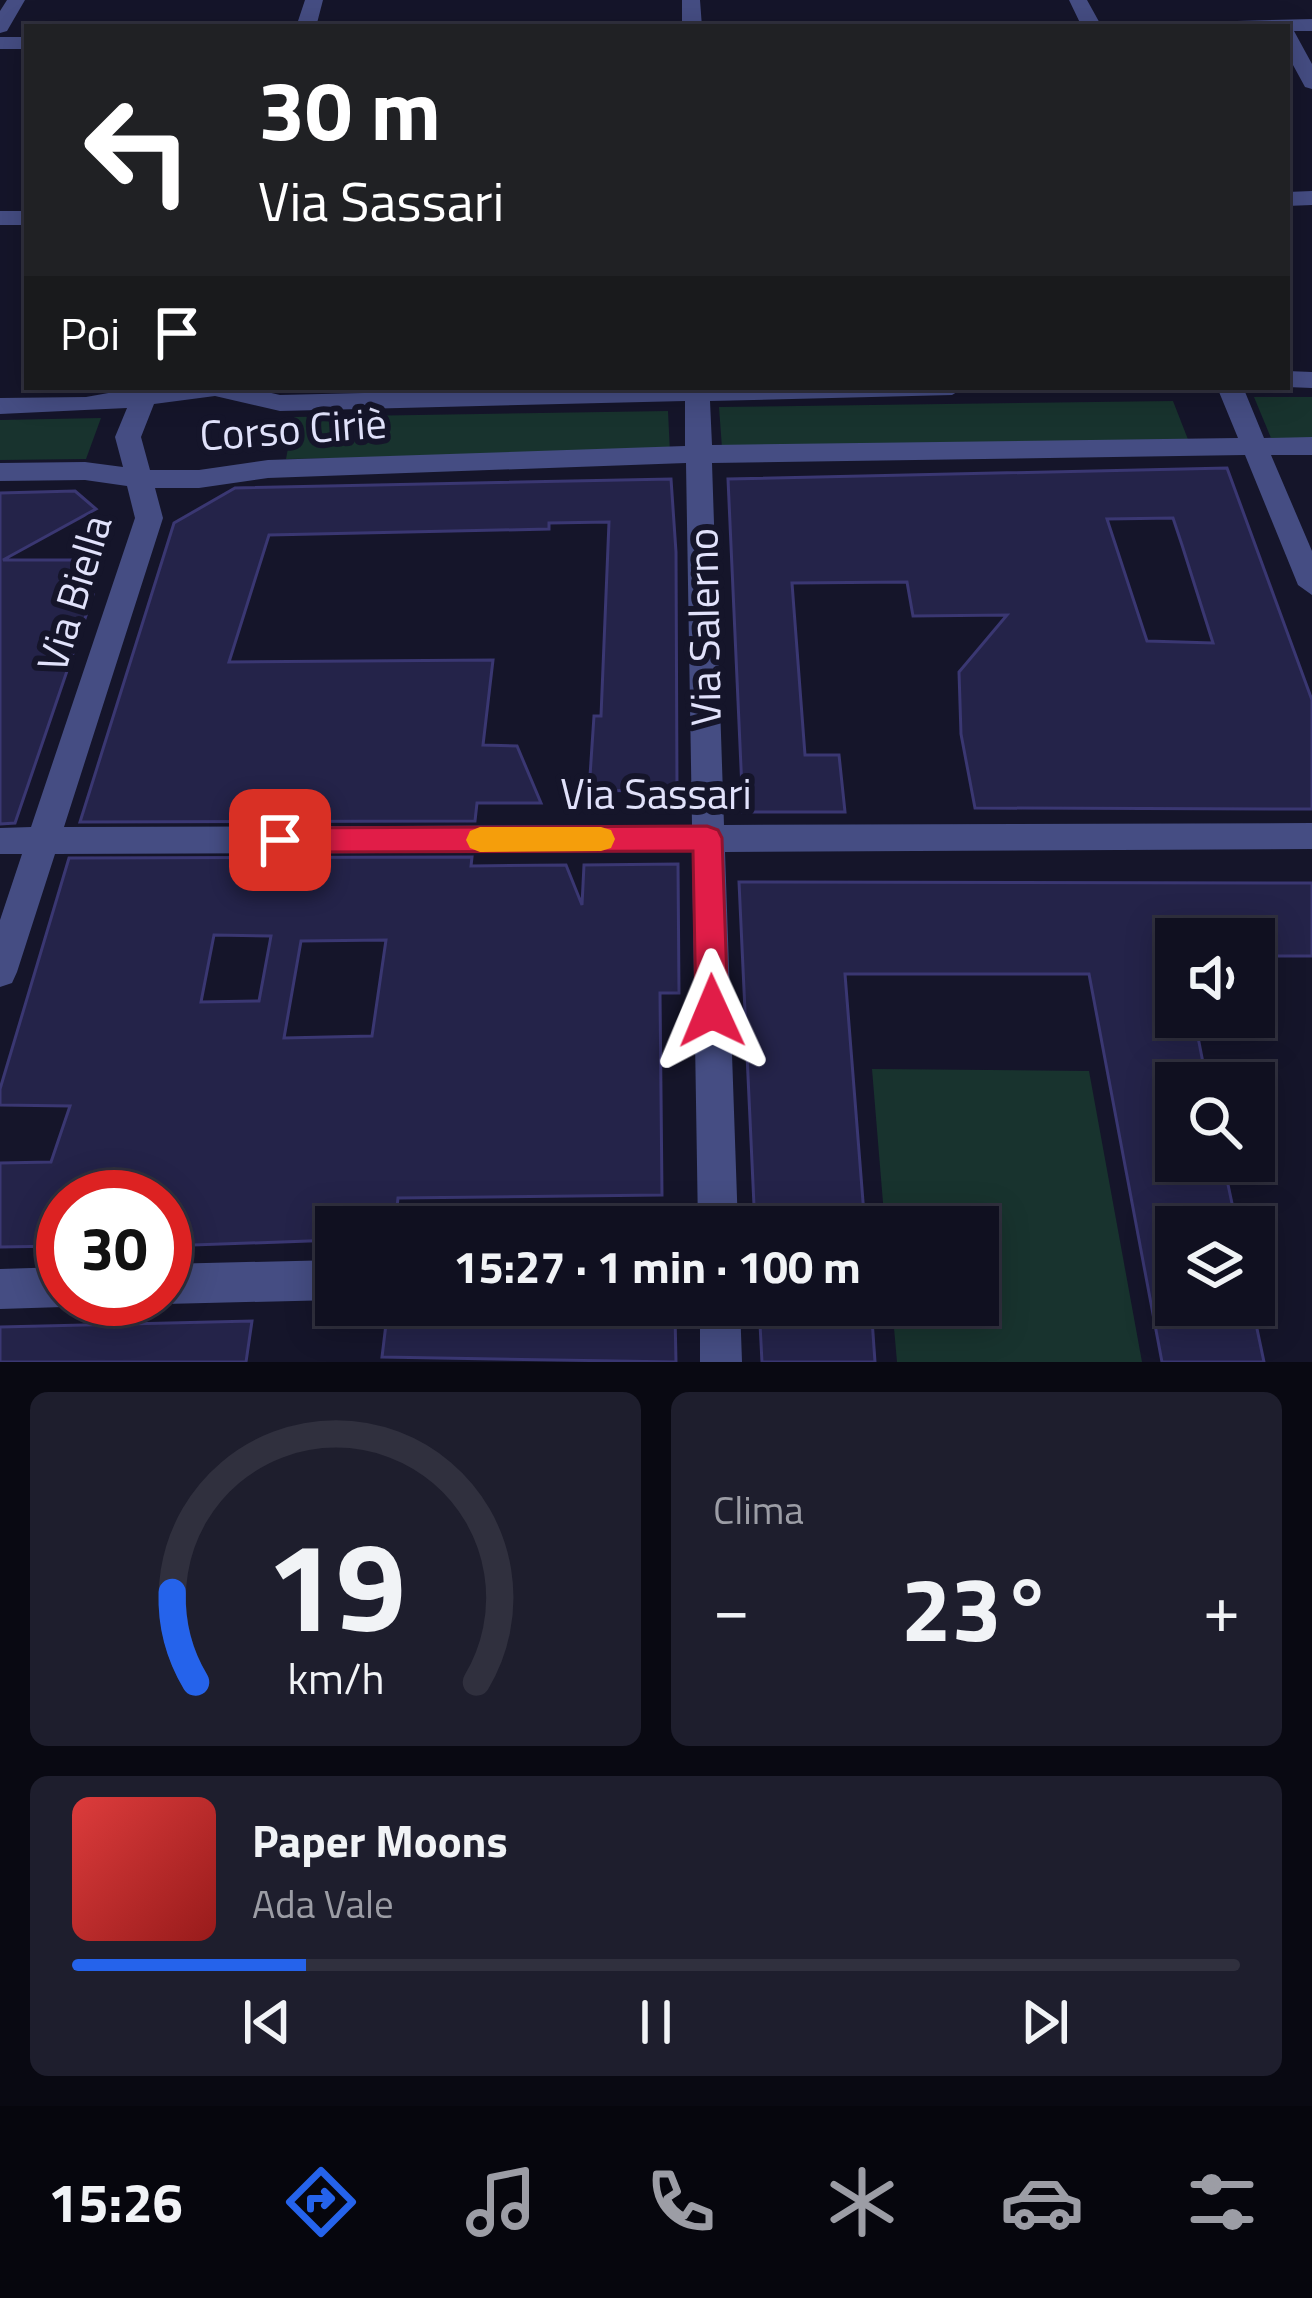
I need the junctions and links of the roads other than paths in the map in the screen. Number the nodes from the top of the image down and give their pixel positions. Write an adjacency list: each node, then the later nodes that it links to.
1 (16, 0): 2 (street)
2 (0, 27)
3 (1290, 41): 4 (street)
4 (1312, 83)
5 (184, 390): 10 (street, Corso Ciriè)
6 (224, 390): 9 (street, Corso Ciriè)
7 (761, 390): 9 (street, Corso Ciriè)
8 (1231, 390): 12 (street)
9 (697, 391): 14 (street, Via Salerno)
10 (153, 392): 11 (street, Corso Ciriè); 16 (street, Via Biella)
11 (0, 406)
12 (1255, 445): 13 (street, Corso Ciriè); 14 (street, Corso Ciriè); 17 (street)
13 (1312, 446)
14 (700, 454): 16 (street, Corso Ciriè); 19 (street, Via Salerno)
15 (0, 472): 16 (street, Corso Ciriè)
16 (142, 479): 21 (street, Via Biella)
17 (1312, 585)
18 (1312, 836): 19 (street, Via Sassari)
19 (707, 838): 21 (street, Via Sassari); 23 (street, Via Salerno)
20 (0, 842): 21 (street, Via Sassari)
21 (42, 842): 22 (street, Via Biella)
22 (0, 972)
23 (717, 1206)
24 (315, 1280): 25 (street)
25 (192, 1283)
26 (36, 1288): 27 (street)
27 (0, 1289)
28 (721, 1326): 29 (street)
29 (722, 1362)

